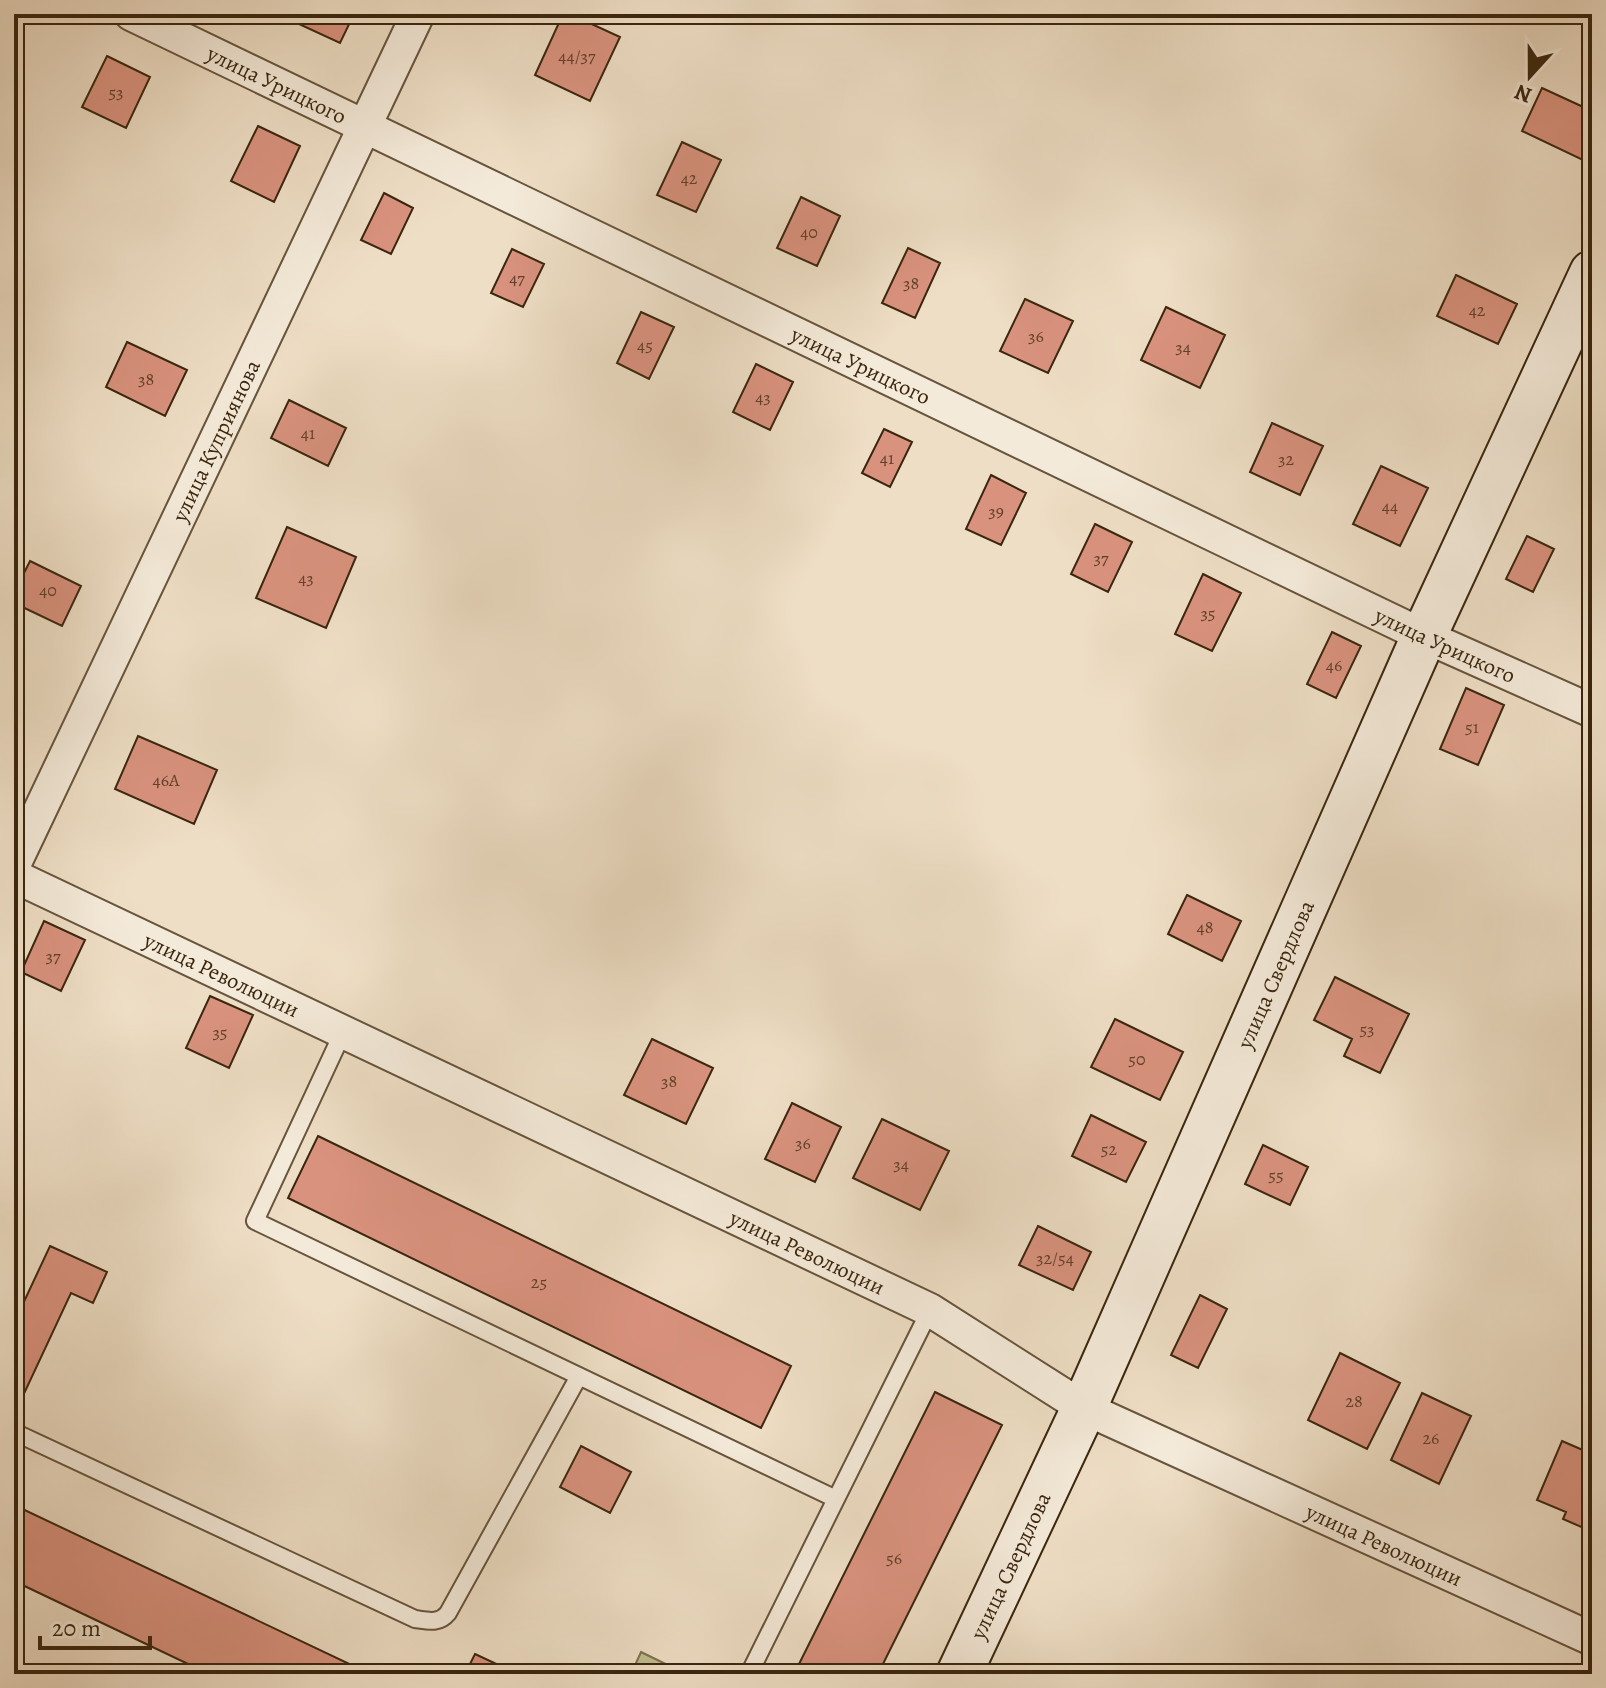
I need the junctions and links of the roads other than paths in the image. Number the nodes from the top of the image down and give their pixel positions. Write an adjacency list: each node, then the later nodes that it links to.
1 (131, 14): 3 (street, улица Урицкого)
2 (418, 14): 3 (street, улица Куприянова)
3 (364, 127): 5 (street, улица Урицкого); 7 (street, улица Куприянова)
4 (1592, 273): 5 (street, улица Свердлова)
5 (1424, 636): 6 (street, улица Урицкого); 12 (street, улица Свердлова)
6 (1592, 711)
7 (14, 865)
8 (14, 876): 9 (street, улица Революции)
9 (343, 1032): 10 (street, улица Революции); 11 (lane)
10 (930, 1310): 12 (street, улица Революции); 14 (lane)
11 (579, 1376): 13 (lane); 14 (lane)
12 (1084, 1408): 15 (street, улица Революции); 17 (street, улица Свердлова)
13 (14, 1432)
14 (836, 1499): 16 (lane)
15 (1592, 1639)
16 (749, 1674)
17 (959, 1674)

